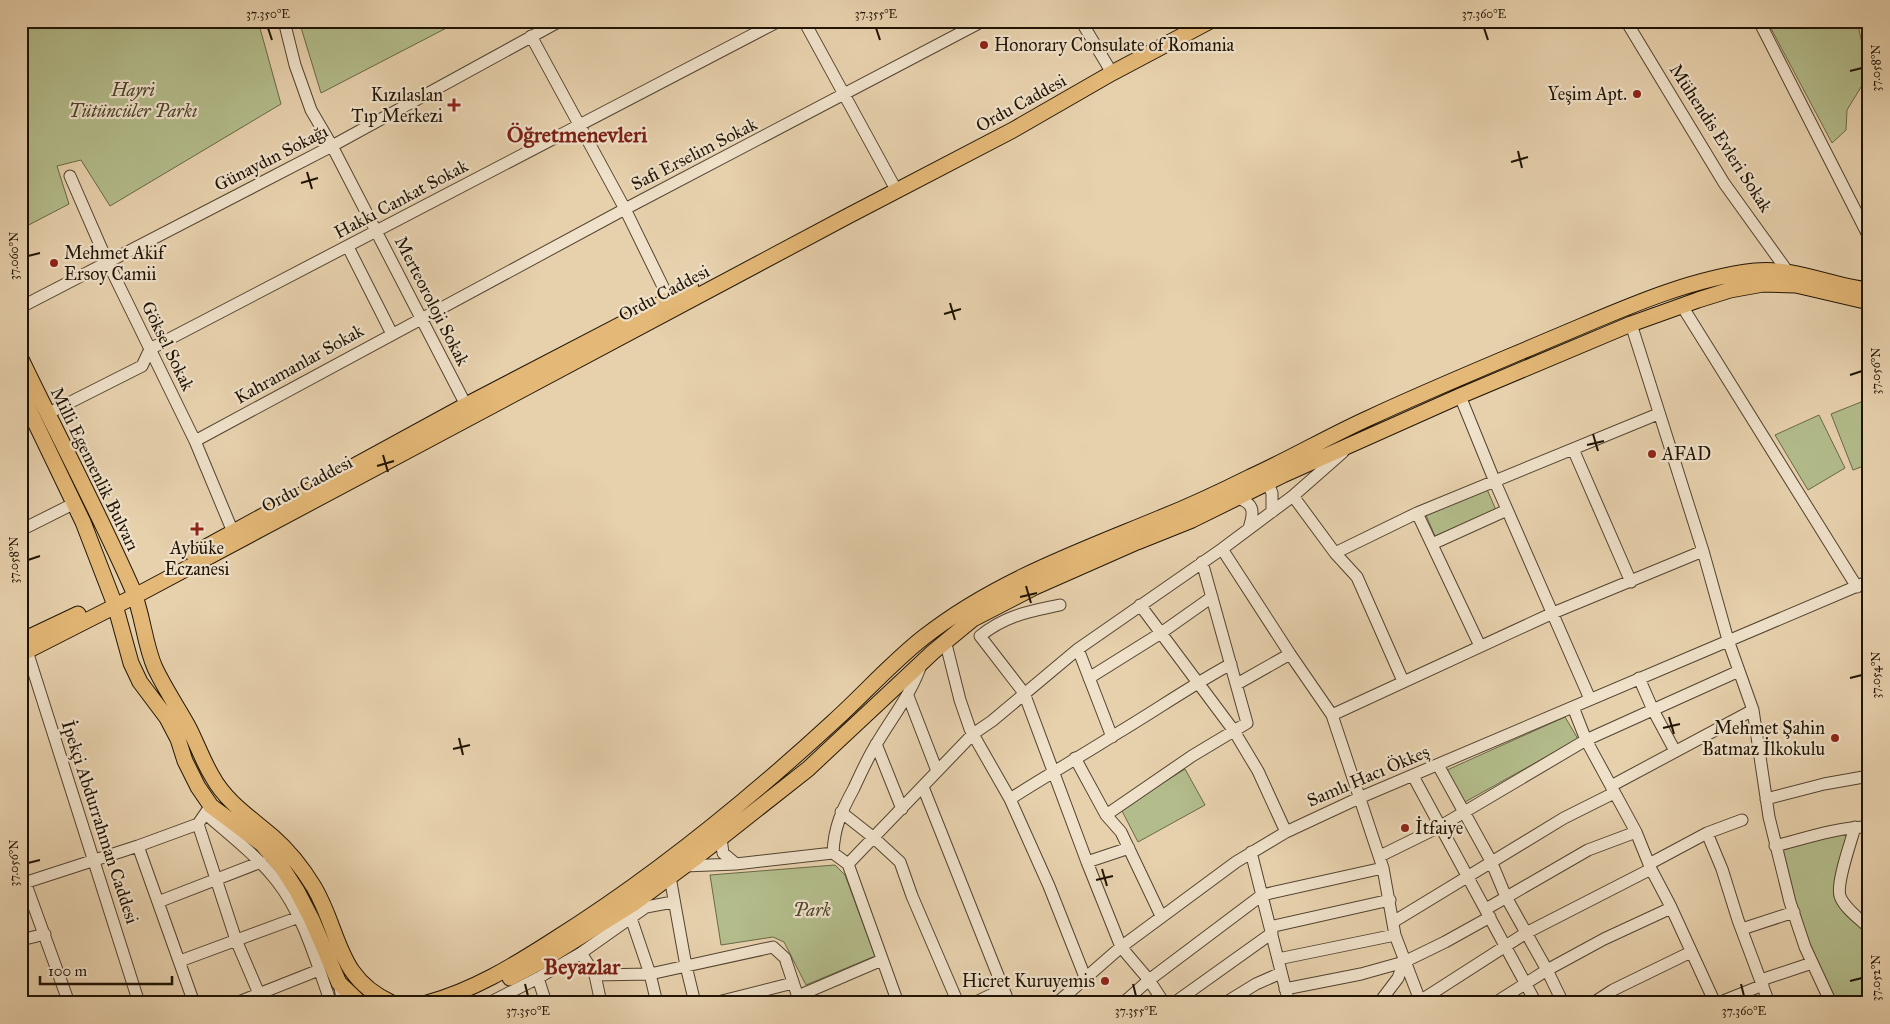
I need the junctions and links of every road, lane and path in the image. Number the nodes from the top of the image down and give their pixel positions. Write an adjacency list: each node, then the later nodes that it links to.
1 (284, 21): 15 (street, Merteoroloji Sokak)
2 (560, 21): 11 (street, Günaydın Sokağı)
3 (779, 21): 14 (street, Hakkı Cankat Sokak)
4 (804, 21): 13 (street)
5 (983, 21): 13 (street, Safi Erselim Sokak)
6 (1081, 21): 12 (street)
7 (1197, 21): 12 (main road, Ordu Caddesi)
8 (1210, 21): 12 (main road, Ordu Caddesi)
9 (1626, 21): 23 (street, Mühendis Evleri Sokak)
10 (1759, 21): 20 (street)
11 (531, 36): 14 (street); 15 (street, Günaydın Sokağı)
12 (1110, 71): 17 (main road, Ordu Caddesi); 61 (main road, Ordu Caddesi)
13 (844, 95): 17 (street); 18 (street, Safi Erselim Sokak)
14 (580, 125): 18 (street); 19 (street, Hakkı Cankat Sokak)
15 (332, 146): 19 (street, Merteoroloji Sokak); 22 (street, Günaydın Sokağı)
16 (70, 176): 22 (street, Göksel Sokak)
17 (894, 184): 25 (main road, Ordu Caddesi)
18 (625, 209): 25 (street); 29 (street, Safi Erselim Sokak)
19 (376, 232): 21 (street, Hakkı Cankat Sokak); 29 (street, Merteoroloji Sokak)
20 (1869, 236)
21 (348, 247): 31 (street); 32 (street, Hakkı Cankat Sokak)
22 (107, 261): 28 (street, Günaydın Sokağı); 32 (street, Göksel Sokak)
23 (1788, 272): 24 (main road); 42 (main road)
24 (1869, 290)
25 (670, 299): 36 (main road, Ordu Caddesi)
26 (1869, 302): 27 (main road)
27 (1682, 306): 30 (main road); 60 (street)
28 (21, 307)
29 (421, 318): 31 (street, Kahramanlar Sokak); 36 (street, Merteoroloji Sokak)
30 (1631, 324): 35 (main road); 38 (street)
31 (392, 334): 39 (street, Kahramanlar Sokak)
32 (150, 349): 37 (street, Hakkı Cankat Sokak); 39 (street, Göksel Sokak)
33 (21, 359): 37 (main road, Milli Egemenlik Bulvarı)
34 (21, 393): 46 (main road, Milli Egemenlik Bulvarı)
35 (1460, 396): 40 (main road); 43 (street)
36 (466, 405): 52 (main road, Ordu Caddesi)
37 (47, 414): 61 (main road, Milli Egemenlik Bulvarı)
38 (1658, 414): 41 (street); 55 (street)
39 (195, 441): 52 (street, Göksel Sokak)
40 (1352, 444): 42 (main road); 44 (street)
41 (1573, 449): 43 (street); 59 (street)
42 (1265, 477): 45 (main road); 48 (street); 197 (main road)
43 (1495, 482): 47 (street); 49 (street)
44 (1293, 496): 48 (street); 56 (street)
45 (1236, 498): 50 (street); 69 (main road)
46 (75, 503): 51 (street); 63 (main road, Milli Egemenlik Bulvarı)
47 (1507, 510): 53 (street); 66 (street)
48 (1272, 512): 50 (street)
49 (1417, 513): 53 (street); 56 (street)
50 (1249, 528): 54 (street)
51 (21, 530)
52 (233, 532): 61 (main road, Ordu Caddesi)
53 (1432, 544): 70 (street)
54 (1222, 549): 57 (street); 73 (street)
55 (1703, 551): 59 (street); 68 (street)
56 (1335, 553): 79 (street)
57 (1202, 562): 62 (street); 65 (street)
58 (1869, 581): 60 (street, Samlı Hacı Ökkeş)
59 (1631, 582): 66 (street)
60 (1857, 587): 68 (street, Samlı Hacı Ökkeş)
61 (134, 592): 63 (main road); 196 (main road, Milli Egemenlik Bulvarı)
62 (1212, 597): 67 (street); 75 (street)
63 (114, 601): 71 (main road); 107 (main road, Milli Egemenlik Bulvarı)
64 (1060, 605): 82 (street)
65 (1140, 605): 67 (street); 72 (street)
66 (1553, 613): 70 (street); 84 (street)
67 (1161, 633): 77 (street); 80 (street)
68 (1728, 640): 76 (street); 78 (street, Samlı Hacı Ökkeş)
69 (944, 642): 74 (main road); 90 (street)
70 (1480, 646): 79 (street)
71 (23, 649): 127 (street, İpekçi Abdurrahman Caddesi)
72 (1078, 649): 77 (street); 82 (street)
73 (1290, 654): 81 (street); 88 (street)
74 (923, 661): 83 (street); 119 (main road)
75 (1231, 664): 80 (street); 81 (street)
76 (1739, 671): 86 (street); 87 (street)
77 (1089, 678): 91 (street)
78 (1639, 678): 84 (street, Samlı Hacı Ökkeş); 86 (street)
79 (1403, 681): 88 (street)
80 (1198, 682): 89 (street); 91 (street)
81 (1237, 684): 89 (street)
82 (1024, 693): 90 (street); 98 (street)
83 (908, 696): 93 (street); 97 (street)
84 (1590, 699): 85 (street, Samlı Hacı Ökkeş)
85 (1573, 707): 92 (street); 96 (street, Samlı Hacı Ökkeş)
86 (1653, 710): 92 (street); 94 (street)
87 (1753, 710): 94 (street); 105 (street)
88 (1332, 715): 103 (street)
89 (1234, 731): 110 (street); 116 (street)
90 (973, 734): 97 (street); 104 (street)
91 (1112, 737): 95 (street)
92 (1586, 740): 102 (street); 109 (street)
93 (876, 744): 106 (street); 108 (street)
94 (1675, 751): 102 (street)
95 (1075, 758): 98 (street); 110 (street)
96 (1438, 765): 99 (street, Samlı Hacı Ökkeş); 109 (street)
97 (937, 771): 101 (street)
98 (1053, 771): 104 (street); 130 (street)
99 (1413, 776): 103 (street, Samlı Hacı Ökkeş); 113 (street)
100 (1869, 776): 105 (street)
101 (923, 787): 106 (street); 182 (street)
102 (1613, 790): 117 (street); 128 (street)
103 (1359, 798): 116 (street, Samlı Hacı Ökkeş); 126 (street)
104 (1010, 799): 175 (street)
105 (1766, 799): 122 (street)
106 (902, 809): 120 (street)
107 (208, 810): 112 (street); 129 (street); 178 (main road)
108 (841, 812): 120 (street); 125 (street)
109 (1463, 812): 113 (street); 128 (street)
110 (1106, 815): 123 (street)
111 (1742, 820): 118 (street)
112 (198, 824): 121 (street); 138 (street)
113 (1440, 827): 126 (street); 137 (street)
114 (1855, 827): 115 (street); 122 (street); 152 (street)
115 (1869, 828)
116 (1286, 832): 124 (street, Samlı Hacı Ökkeş)
117 (1636, 832): 134 (street); 141 (street)
118 (1707, 834): 134 (street); 153 (street)
119 (721, 838): 131 (street); 133 (main road)
120 (874, 838): 132 (street); 207 (street)
121 (138, 846): 127 (street); 143 (street)
122 (1775, 846): 146 (street)
123 (1130, 848): 130 (street); 148 (street)
124 (1251, 852): 140 (street); 148 (street, Samlı Hacı Ökkeş)
125 (833, 853): 131 (street); 132 (street)
126 (1380, 856): 135 (street)
127 (93, 859): 139 (street); 190 (street, İpekçi Abdurrahman Caddesi)
128 (1491, 861): 137 (street); 141 (street)
129 (261, 862): 138 (street); 149 (street)
130 (1087, 862): 161 (street)
131 (736, 864): 133 (street)
132 (848, 864): 165 (street)
133 (684, 866): 136 (main road)
134 (1650, 866): 145 (street); 155 (street)
135 (1383, 868): 140 (street); 142 (street)
136 (670, 877): 144 (street); 198 (main road)
137 (1467, 878): 147 (street); 151 (street)
138 (216, 879): 143 (street); 159 (street)
139 (23, 883): 156 (street)
140 (1262, 895): 154 (street); 177 (street)
141 (1506, 896): 147 (street); 155 (street)
142 (1390, 900): 151 (street); 154 (street)
143 (158, 902): 166 (street)
144 (673, 902): 150 (street); 169 (street)
145 (1671, 908): 162 (street); 171 (street)
146 (1794, 912): 153 (street); 168 (street)
147 (1488, 913): 160 (street); 167 (street)
148 (1161, 916): 161 (street, Samlı Hacı Ökkeş)
149 (299, 917): 159 (street); 170 (street)
150 (631, 918): 163 (street); 173 (street)
151 (1393, 922): 157 (street)
152 (1868, 926)
153 (1742, 929): 180 (street)
154 (1271, 930): 164 (street); 213 (street)
155 (1526, 933): 160 (street); 171 (street)
156 (44, 934): 158 (street); 189 (street)
157 (1395, 935): 164 (street); 167 (street)
158 (21, 940)
159 (236, 940): 166 (street); 185 (street)
160 (1505, 946): 181 (street); 188 (street)
161 (1121, 947): 175 (street, Samlı Hacı Ökkeş); 177 (street)
162 (1691, 952): 219 (street); 220 (street)
163 (581, 953): 174 (street); 176 (street)
164 (1278, 959): 172 (street)
165 (882, 960): 186 (street); 206 (street)
166 (180, 961): 191 (street)
167 (1404, 962): 183 (street); 187 (street); 188 (street)
168 (1812, 963): 180 (street); 222 (street)
169 (686, 966): 173 (street); 179 (street); 204 (street)
170 (319, 970): 185 (street); 193 (street)
171 (1547, 970): 181 (street); 218 (street)
172 (1281, 973): 183 (street); 214 (street)
173 (650, 974): 174 (street); 203 (street)
174 (595, 975): 202 (street)
175 (1085, 977): 210 (street, Samlı Hacı Ökkeş)
176 (538, 978): 184 (street); 201 (street)
177 (1149, 980): 211 (street); 212 (street)
178 (339, 983): 194 (street); 195 (main road)
179 (793, 983): 186 (street); 205 (street)
180 (1762, 983): 220 (street); 221 (street)
181 (1525, 984): 216 (street); 217 (street)
182 (1003, 989): 208 (street); 209 (street)
183 (1286, 989): 215 (street)
184 (510, 991): 199 (street); 200 (street)
185 (261, 998): 192 (street)
186 (799, 999)
187 (1378, 1002)
188 (1420, 1002)
189 (69, 1003)
190 (139, 1003)
191 (194, 1003)
192 (236, 1003)
193 (331, 1003)
194 (343, 1003)
195 (360, 1003)
196 (392, 1003)
197 (426, 1003)
198 (462, 1003)
199 (489, 1003)
200 (514, 1003)
201 (546, 1003)
202 (602, 1003)
203 (657, 1003)
204 (695, 1003)
205 (714, 1003)
206 (898, 1003)
207 (958, 1003)
208 (974, 1003)
209 (1009, 1003)
210 (1057, 1003)
211 (1122, 1003)
212 (1164, 1003)
213 (1174, 1003)
214 (1225, 1003)
215 (1289, 1003)
216 (1495, 1003)
217 (1536, 1003)
218 (1562, 1003)
219 (1593, 1003)
220 (1717, 1003)
221 (1769, 1003)
222 (1830, 1003)

